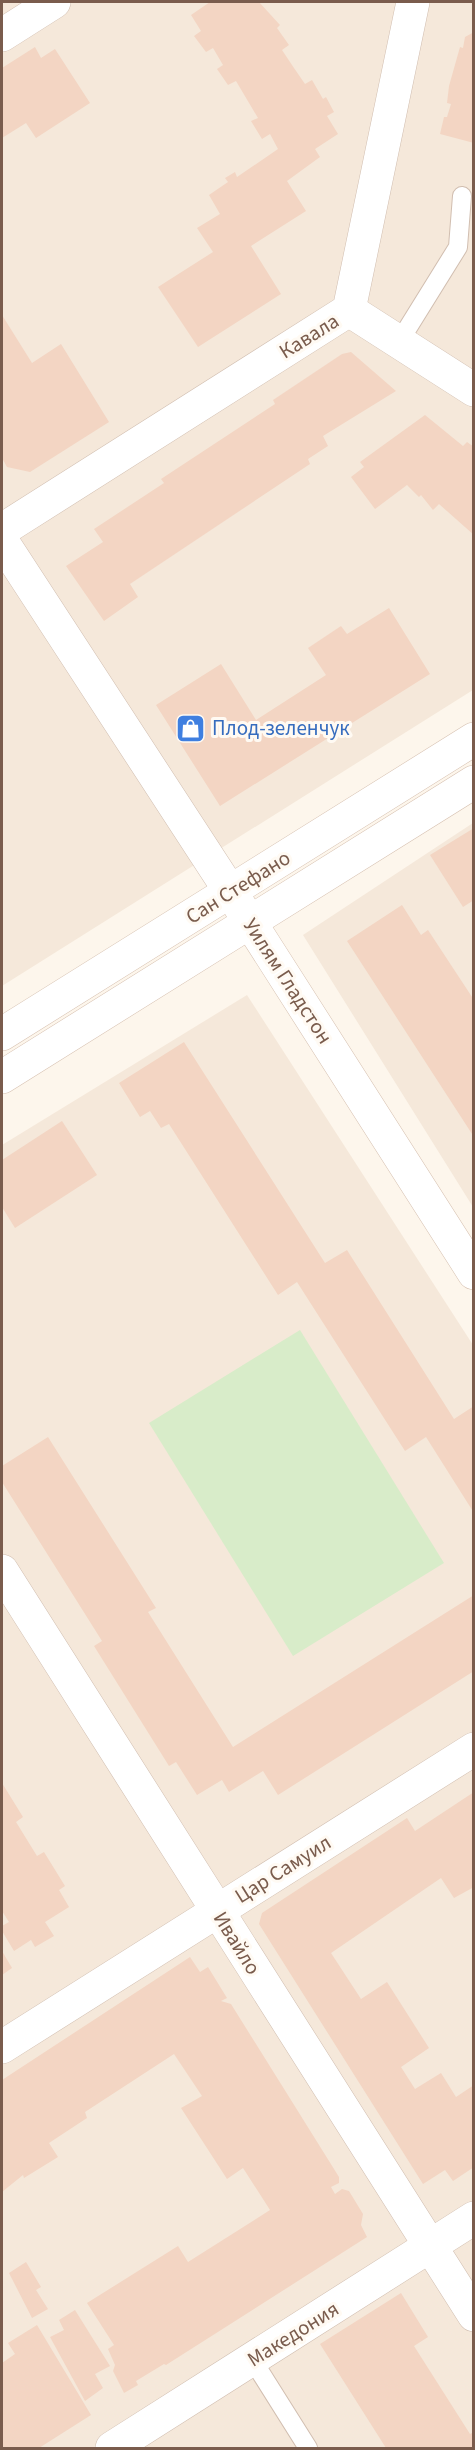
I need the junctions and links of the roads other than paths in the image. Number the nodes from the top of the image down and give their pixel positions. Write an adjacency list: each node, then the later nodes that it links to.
1 (54, 2): 3 (street)
2 (413, 2): 5 (street, Кавала)
3 (2, 35)
4 (462, 196): 6 (lane)
5 (349, 310): 6 (street); 8 (street, Кавала)
6 (399, 342): 7 (street)
7 (474, 390)
8 (2, 530)
9 (2, 541): 12 (street, Уилям Гладстон)
10 (474, 739): 12 (street, Сан Стефано)
11 (474, 783): 13 (street, Сан Стефано)
12 (230, 891): 13 (street, Уилям Гладстон); 14 (street, Сан Стефано)
13 (250, 923): 15 (street, Сан Стефано); 16 (street, Уилям Гладстон)
14 (2, 1034)
15 (2, 1077)
16 (473, 1272)
17 (2, 1571): 19 (street, Ивайло)
18 (474, 1749): 19 (street, Цар Самуил)
19 (217, 1910): 20 (street, Цар Самуил); 22 (street, Ивайло)
20 (2, 2047)
21 (474, 2218): 22 (street, Македония)
22 (430, 2246): 23 (street, Ивайло); 24 (street, Македония)
23 (474, 2315)
24 (252, 2359): 25 (street, Македония); 26 (lane)
25 (112, 2448)
26 (308, 2448)

